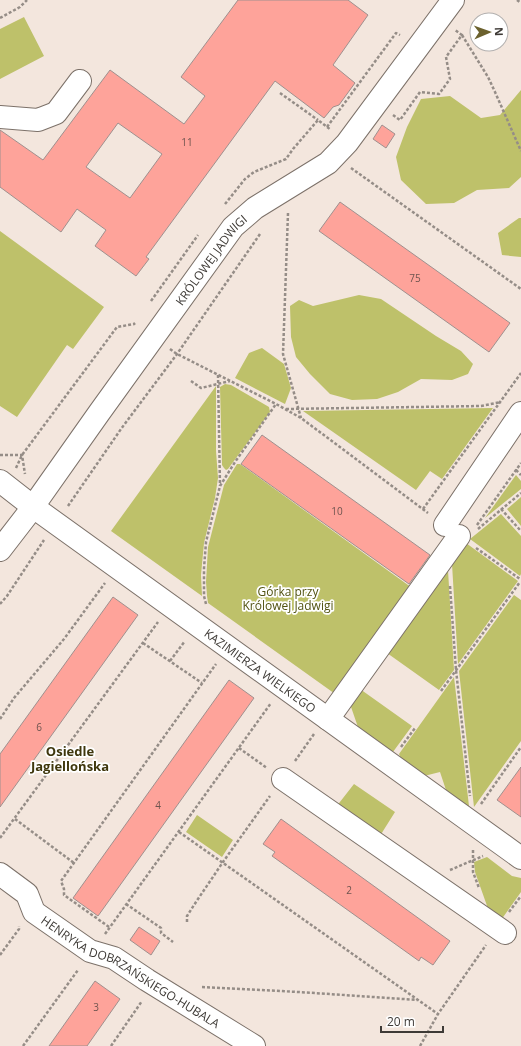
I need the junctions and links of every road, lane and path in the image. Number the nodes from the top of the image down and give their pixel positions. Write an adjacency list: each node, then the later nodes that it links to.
1 (27, 0): 5 (path)
2 (453, 0): 14 (street, KRÓLOWEJ JADWIGI)
3 (517, 0): 4 (path)
4 (521, 3)
5 (0, 18)
6 (450, 26): 7 (path)
7 (462, 35): 10 (path); 13 (path)
8 (80, 81): 11 (street)
9 (280, 93): 12 (path)
10 (392, 114)
11 (0, 117)
12 (318, 120)
13 (521, 151)
14 (340, 161): 17 (path); 18 (street, KRÓLOWEJ JADWIGI)
15 (288, 207): 27 (path)
16 (261, 233): 19 (path)
17 (521, 289)
18 (153, 338): 19 (path); 37 (street, KRÓLOWEJ JADWIGI)
19 (177, 354): 20 (path); 40 (path)
20 (218, 375): 23 (path); 24 (path)
21 (521, 375): 25 (path)
22 (191, 381): 24 (path)
23 (230, 381): 24 (path); 26 (path)
24 (218, 384): 35 (path)
25 (501, 402): 27 (path); 38 (path)
26 (276, 404): 28 (path); 35 (path)
27 (298, 408): 28 (path); 30 (path)
28 (284, 409): 30 (path)
29 (521, 413): 42 (street)
30 (301, 418): 38 (path)
31 (521, 463): 32 (path)
32 (516, 470): 33 (path); 42 (path)
33 (521, 475)
34 (0, 481): 37 (street, KAZIMIERZA WIELKIEGO)
35 (220, 486): 48 (path)
36 (521, 493): 39 (path)
37 (32, 506): 40 (street, KAZIMIERZA WIELKIEGO); 43 (street, KRÓLOWEJ JADWIGI)
38 (423, 509): 42 (path)
39 (501, 509): 41 (path); 42 (path)
40 (56, 523): 44 (street, KAZIMIERZA WIELKIEGO); 47 (path)
41 (521, 531)
42 (460, 535): 45 (path); 55 (street)
43 (0, 550)
44 (116, 566): 48 (street, KAZIMIERZA WIELKIEGO); 54 (path)
45 (520, 581): 50 (path)
46 (450, 583): 50 (path)
47 (0, 604)
48 (210, 633): 49 (street, KAZIMIERZA WIELKIEGO)
49 (228, 647): 51 (path); 52 (street, KAZIMIERZA WIELKIEGO)
50 (456, 670): 53 (path); 59 (path)
51 (202, 683): 61 (path); 67 (path)
52 (281, 685): 55 (street, KAZIMIERZA WIELKIEGO); 57 (path)
53 (441, 691)
54 (0, 719)
55 (328, 719): 58 (path); 60 (street, KAZIMIERZA WIELKIEGO)
56 (521, 747): 60 (path)
57 (239, 748): 58 (path); 62 (path)
58 (283, 779): 66 (path); 69 (street)
59 (471, 801)
60 (476, 816): 64 (street, KAZIMIERZA WIELKIEGO); 65 (path)
61 (15, 819): 63 (path); 67 (path)
62 (179, 832): 66 (path); 71 (path)
63 (0, 838)
64 (513, 852): 65 (path)
65 (472, 861): 69 (path); 74 (path)
66 (223, 862): 72 (path); 82 (path)
67 (74, 863): 73 (path)
68 (0, 874): 77 (street, HENRYKA DOBRZAŃSKIEGO-HUBALA)
69 (428, 880): 74 (street)
70 (521, 896): 74 (path)
71 (126, 904): 73 (path); 76 (path)
72 (187, 922)
73 (109, 927): 77 (path)
74 (497, 928): 83 (path)
75 (19, 929): 78 (path)
76 (173, 942)
77 (99, 954): 80 (street, HENRYKA DOBRZAŃSKIEGO-HUBALA)
78 (0, 955)
79 (78, 970): 84 (path)
80 (154, 984): 85 (path); 86 (street, HENRYKA DOBRZAŃSKIEGO-HUBALA)
81 (202, 987): 82 (path)
82 (419, 1000): 83 (path)
83 (438, 1014): 87 (path)
84 (23, 1046)
85 (111, 1046)
86 (254, 1046)
87 (420, 1046)

